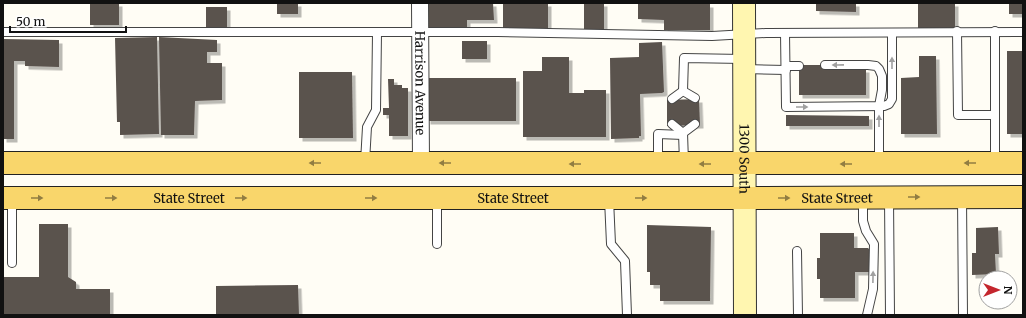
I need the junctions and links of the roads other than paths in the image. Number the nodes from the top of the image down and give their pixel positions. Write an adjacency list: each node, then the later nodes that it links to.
1 (420, 3): 8 (street, Harrison Avenue)
2 (744, 3): 11 (main road, 1300 South)
3 (958, 31): 5 (lane); 10 (lane); 20 (lane)
4 (3, 32): 7 (lane)
5 (995, 32): 6 (lane); 20 (lane)
6 (1023, 32)
7 (378, 33): 8 (lane); 25 (lane)
8 (420, 33): 11 (lane); 26 (street, Harrison Avenue)
9 (785, 33): 10 (lane); 11 (lane); 15 (lane)
10 (892, 33): 19 (lane, one-way to 10)
11 (744, 34): 12 (main road, 1300 South)
12 (744, 64): 15 (lane); 16 (lane); 31 (main road, 1300 South)
13 (825, 65): 19 (lane, one-way to 13)
14 (799, 66): 15 (lane)
15 (786, 68): 19 (lane, one-way to 19)
16 (683, 95): 17 (lane); 18 (lane)
17 (695, 98)
18 (672, 99)
19 (879, 106): 32 (lane, one-way to 19)
20 (995, 115): 27 (lane)
21 (672, 124): 23 (lane)
22 (695, 124): 23 (lane)
23 (683, 131): 29 (lane); 30 (lane)
24 (3, 163): 25 (main road, one-way to 24)
25 (365, 163): 26 (main road)
26 (421, 163): 29 (main road, one-way to 26)
27 (995, 163): 28 (main road); 32 (main road, one-way to 32)
28 (1023, 163)
29 (658, 164): 30 (main road)
30 (684, 164): 31 (main road, one-way to 30)
31 (744, 164): 32 (main road, one-way to 31); 39 (main road, 1300 South)
32 (879, 164)
33 (890, 197): 34 (main road, State Street, one-way to 34); 40 (main road, State Street); 48 (lane)
34 (962, 197): 35 (main road, State Street); 49 (lane)
35 (1023, 197)
36 (8, 198): 37 (main road, State Street, one-way to 37); 43 (lane)
37 (437, 198): 38 (main road, State Street); 41 (lane)
38 (609, 198): 39 (main road, State Street, one-way to 39); 44 (lane)
39 (745, 198): 40 (main road, State Street, one-way to 40); 45 (main road, 1300 South)
40 (863, 198): 47 (lane, one-way to 40)
41 (437, 244)
42 (798, 252): 46 (lane)
43 (12, 264)
44 (627, 315)
45 (745, 315)
46 (798, 315)
47 (867, 315)
48 (890, 315)
49 (963, 315)

